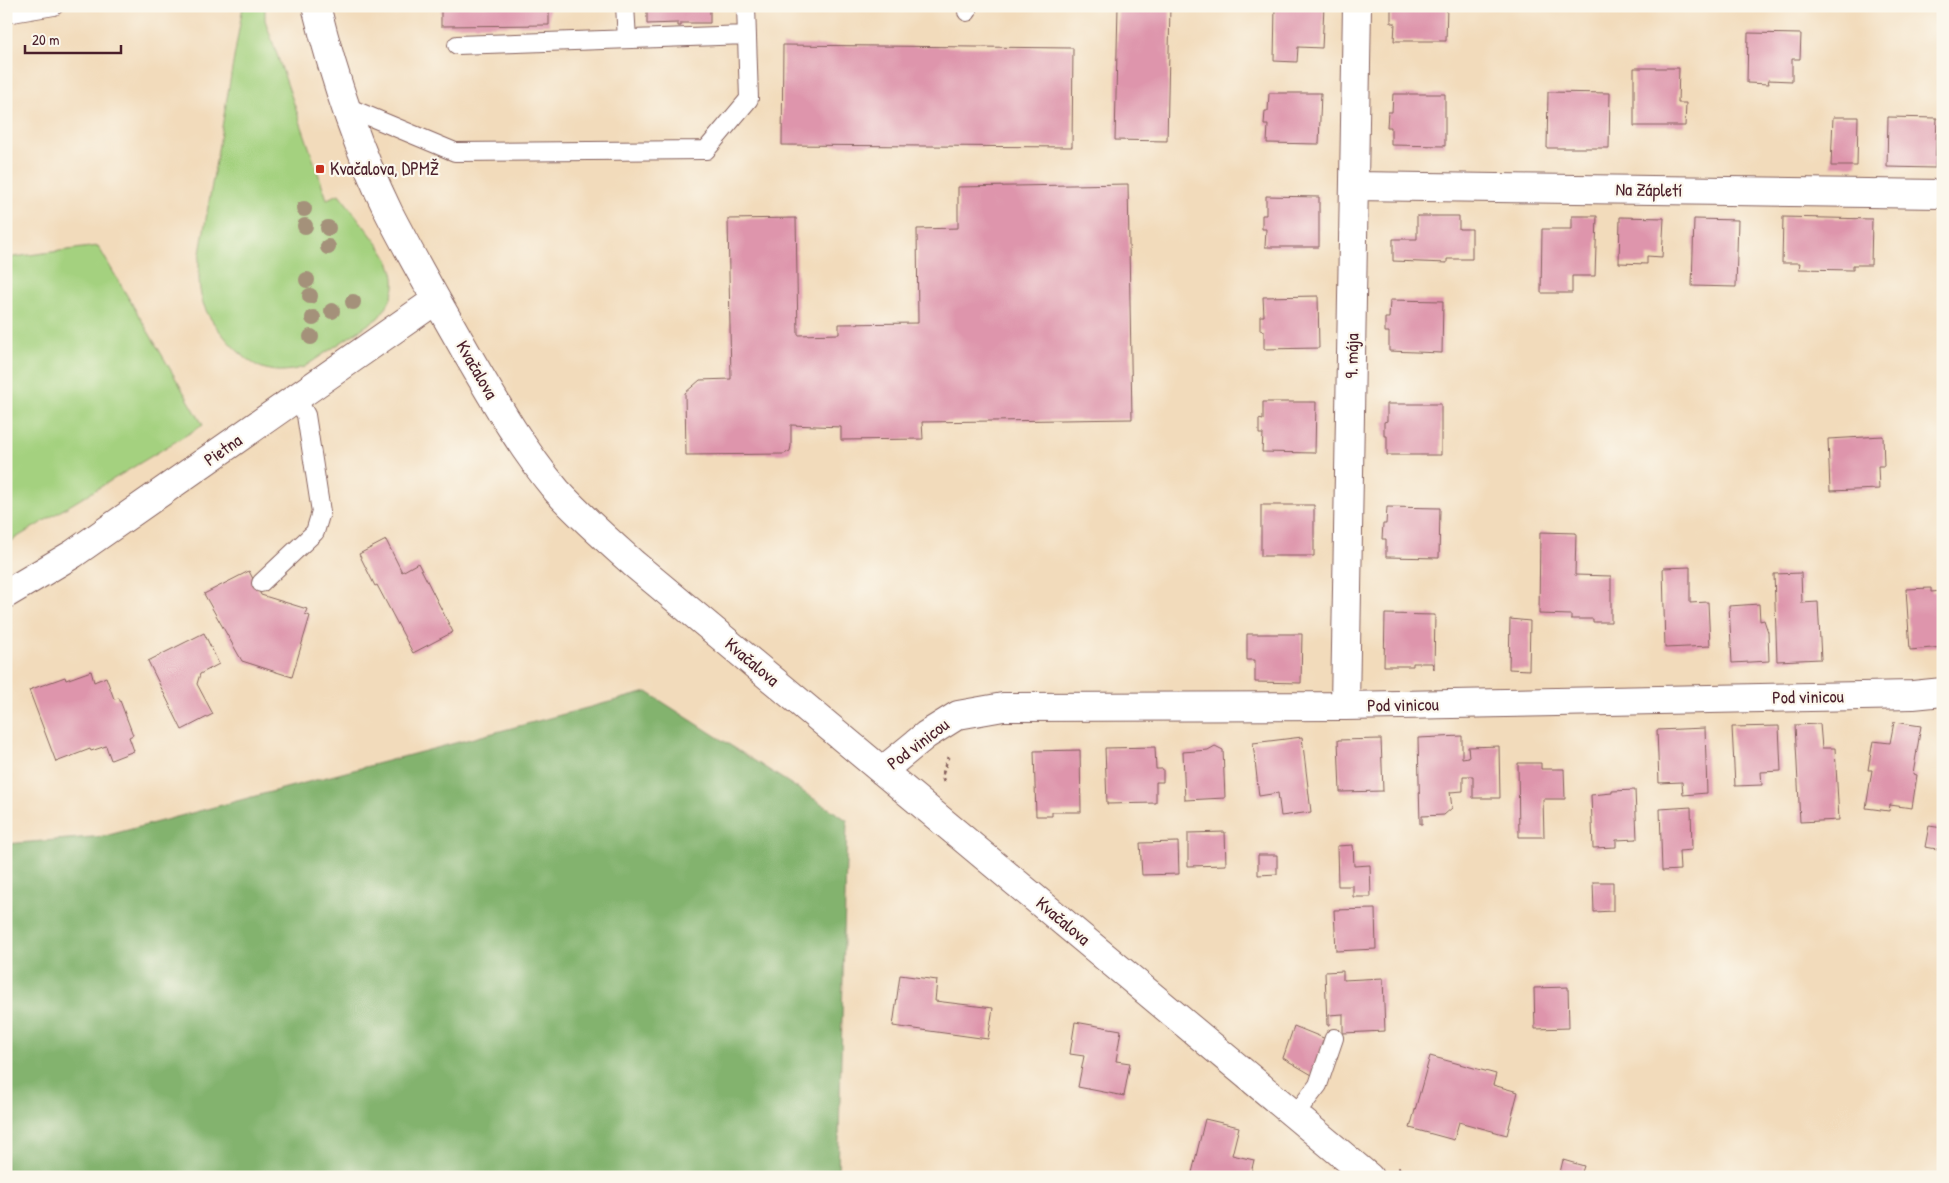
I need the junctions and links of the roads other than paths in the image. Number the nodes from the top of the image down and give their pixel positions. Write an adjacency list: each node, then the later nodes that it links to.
1 (54, 6): 6 (lane)
2 (316, 6): 10 (street, Kvačalova)
3 (626, 6): 8 (lane)
4 (746, 6): 7 (lane)
5 (1357, 6): 11 (street, 9. mája)
6 (7, 11)
7 (747, 35): 8 (lane); 10 (lane)
8 (627, 39): 9 (lane)
9 (457, 45)
10 (347, 107): 13 (street, Kvačalova)
11 (1354, 186): 12 (street, Na Zápletí); 18 (street, 9. mája)
12 (1943, 194)
13 (436, 300): 14 (street, Pietna); 19 (street, Kvačalova)
14 (296, 397): 15 (lane); 16 (street, Pietna)
15 (261, 583)
16 (6, 594)
17 (1943, 692): 18 (street, Pod vinicou)
18 (1345, 706): 19 (street, Pod vinicou)
19 (882, 772): 21 (street, Kvačalova)
20 (1334, 1038): 21 (lane)
21 (1295, 1115): 22 (street, Kvačalova)
22 (1369, 1177)

